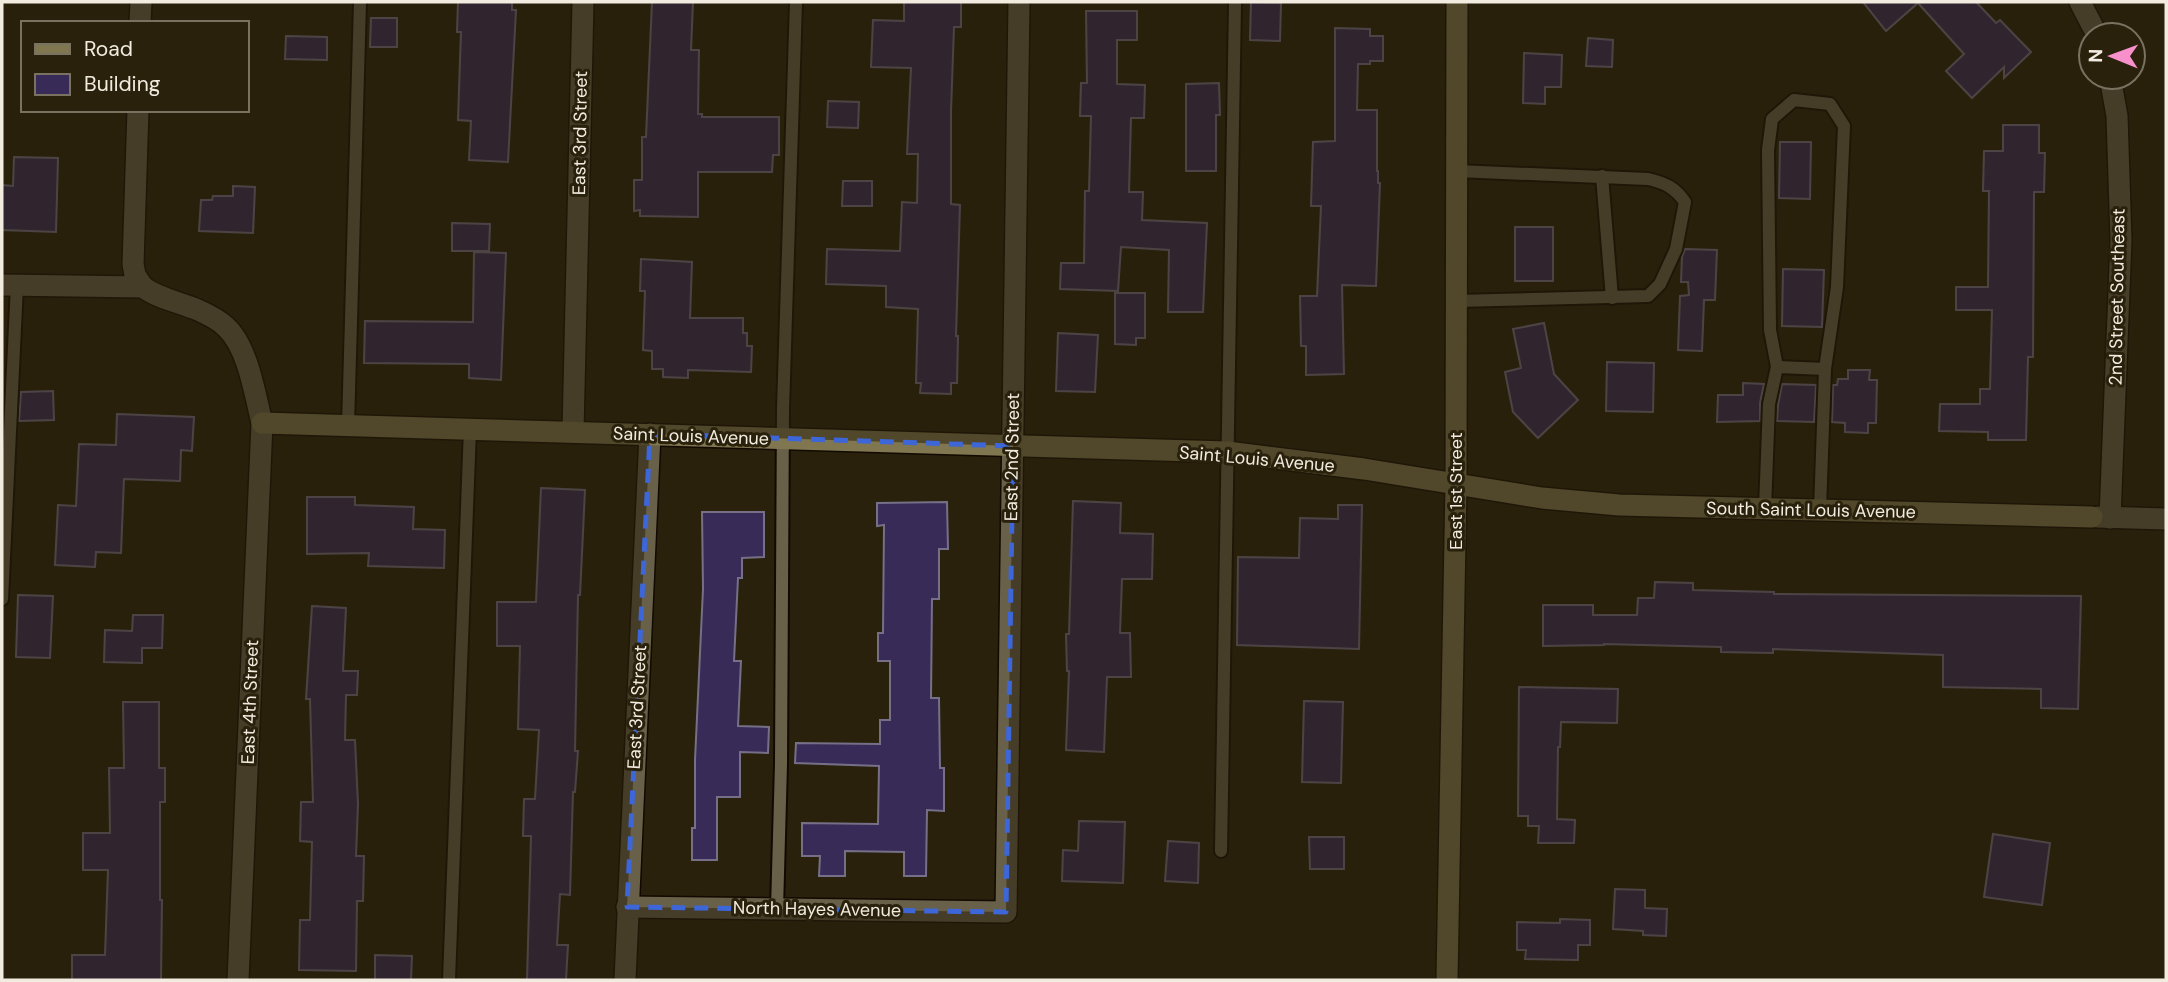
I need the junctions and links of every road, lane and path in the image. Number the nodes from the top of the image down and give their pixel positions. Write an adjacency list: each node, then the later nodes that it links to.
1 (141, 2): 9 (street)
2 (359, 2): 22 (lane)
3 (583, 2): 24 (street, East 3rd Street)
4 (796, 2): 26 (lane)
5 (1019, 2): 27 (street, East 2nd Street)
6 (1235, 2): 28 (lane)
7 (1457, 2): 13 (street, East 1st Street)
8 (2080, 2): 10 (street)
9 (140, 21)
10 (2090, 21)
11 (2113, 91): 32 (street, 2nd Street Southeast)
12 (138, 112): 16 (street)
13 (1457, 171): 14 (lane); 18 (street, East 1st Street)
14 (1602, 176): 17 (lane); 17 (lane)
15 (10, 285): 16 (street); 34 (lane)
16 (143, 287): 21 (street)
17 (1612, 298): 18 (lane)
18 (1457, 301): 29 (street, East 1st Street)
19 (1777, 367): 20 (lane); 20 (lane); 30 (lane)
20 (1825, 369): 31 (lane)
21 (262, 423): 22 (street, Saint Louis Avenue); 39 (street, East 4th Street)
22 (348, 426): 23 (street, Saint Louis Avenue)
23 (470, 429): 24 (street, Saint Louis Avenue); 40 (lane)
24 (573, 432): 25 (street, Saint Louis Avenue)
25 (650, 434): 26 (street, Saint Louis Avenue); 36 (street, East 3rd Street)
26 (783, 439): 27 (street, Saint Louis Avenue); 37 (lane)
27 (1013, 446): 28 (street, Saint Louis Avenue); 38 (street, East 2nd Street)
28 (1227, 453): 29 (street, Saint Louis Avenue); 35 (lane)
29 (1456, 483): 30 (street, South Saint Louis Avenue); 42 (street, East 1st Street)
30 (1765, 508): 31 (street, South Saint Louis Avenue)
31 (1820, 510): 32 (street, South Saint Louis Avenue)
32 (2101, 517): 33 (street, South Saint Louis Avenue)
33 (2166, 519)
34 (2, 599)
35 (1221, 851)
36 (628, 907): 37 (street, North Hayes Avenue); 41 (street, East 3rd Street)
37 (777, 909): 38 (street, North Hayes Avenue)
38 (1006, 912)
39 (238, 980)
40 (449, 980)
41 (625, 980)
42 (1447, 980)

